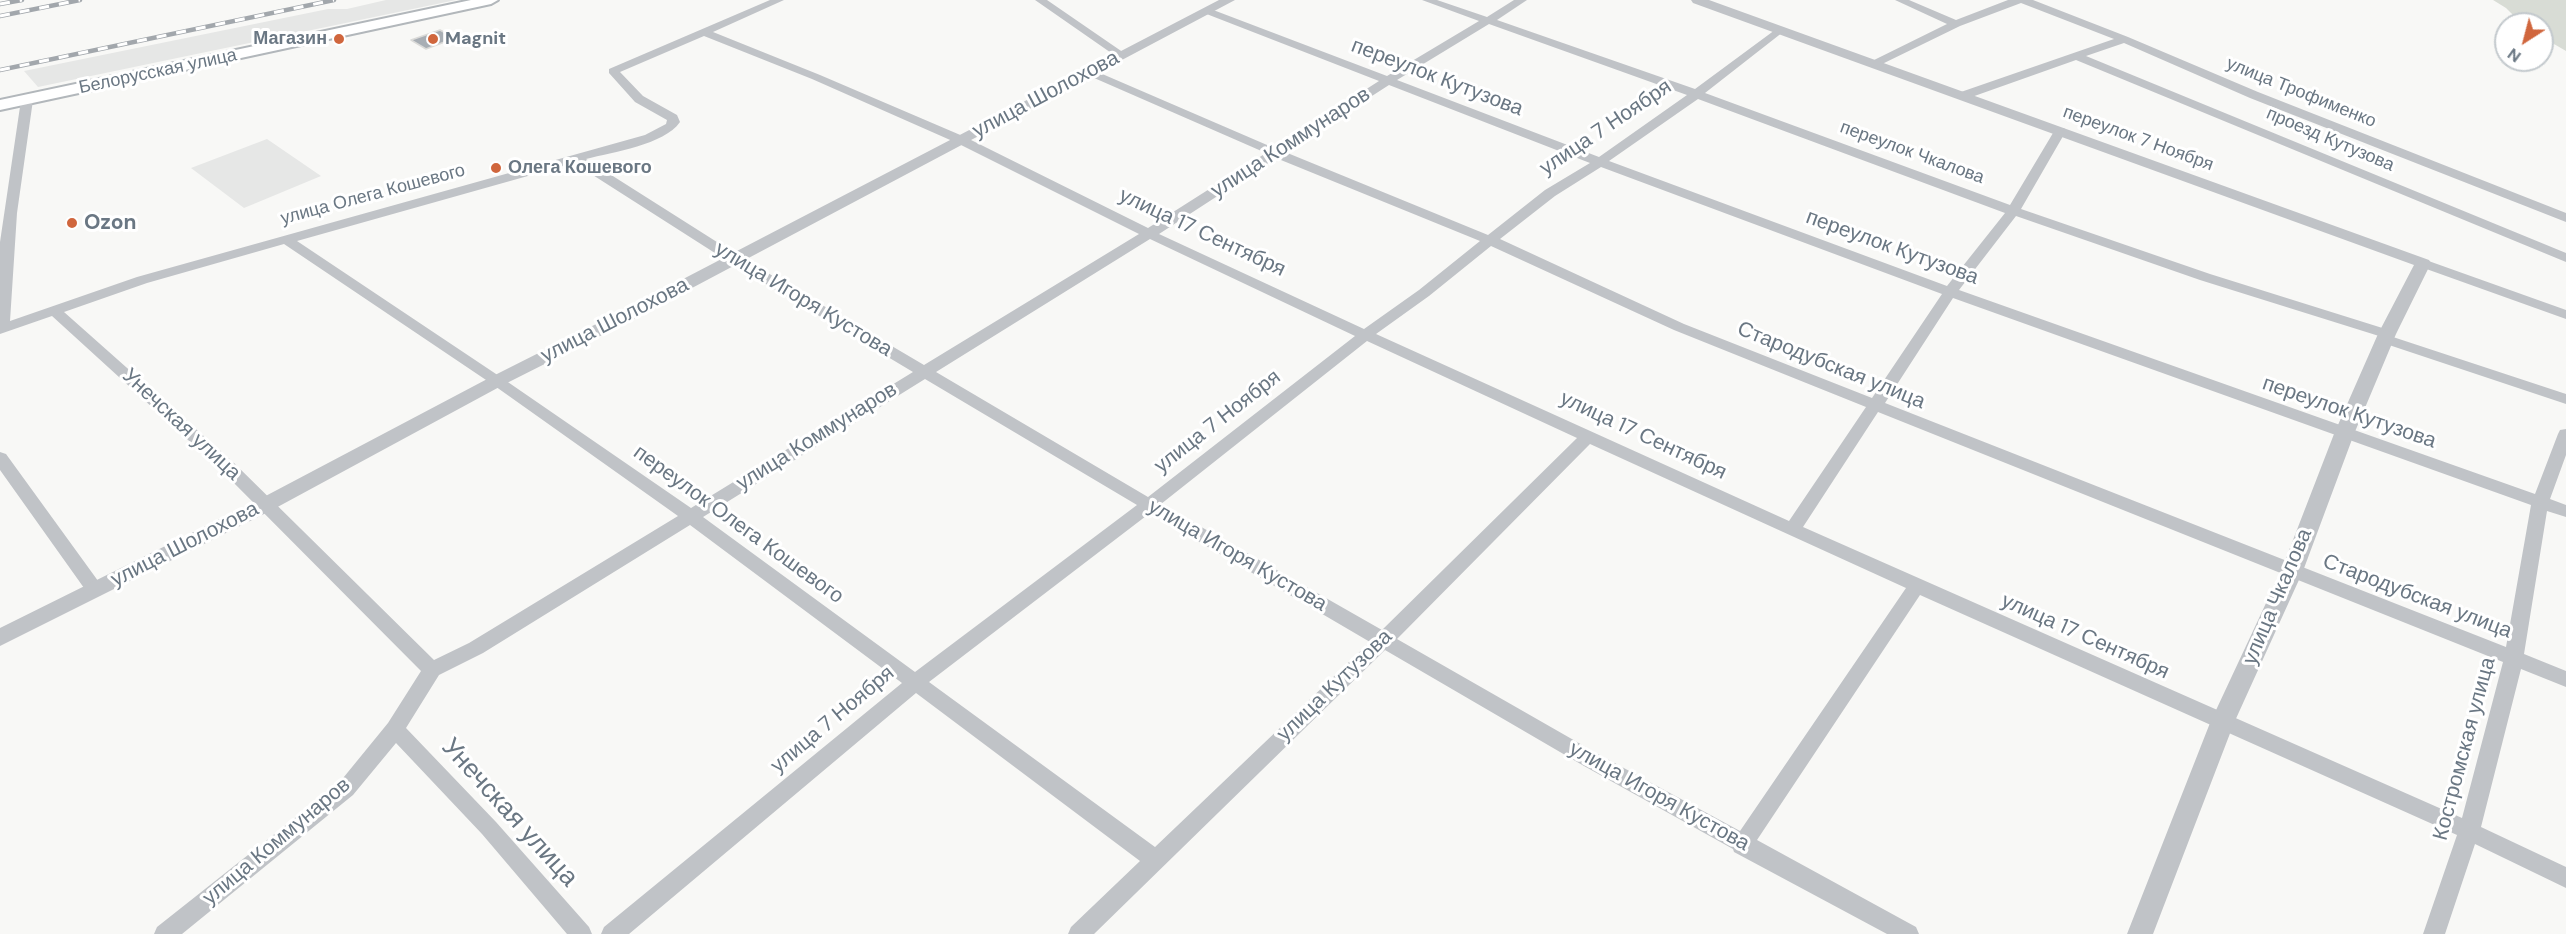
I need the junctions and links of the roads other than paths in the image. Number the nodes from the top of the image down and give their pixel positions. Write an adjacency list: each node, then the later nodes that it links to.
1 (491, 0): 23 (main road, Белорусская улица)
2 (779, 0): 14 (street, улица Олега Кошевого)
3 (1040, 0): 16 (street)
4 (1229, 0): 10 (street, улица Шолохова)
5 (1427, 0): 11 (street, переулок Чкалова)
6 (1521, 0): 11 (street, улица Коммунаров)
7 (1697, 0): 13 (street, переулок 7 Ноября)
8 (1900, 0): 12 (street)
9 (2021, 0): 12 (street); 15 (street, улица Трофименко)
10 (1208, 11): 16 (street, улица Шолохова); 20 (street, переулок Кутузова)
11 (1485, 20): 20 (street, улица Коммунаров); 21 (street, переулок Чкалова)
12 (1956, 24): 18 (street)
13 (1779, 30): 18 (street, переулок 7 Ноября); 21 (street, улица 7 Ноября)
14 (703, 32): 26 (street, улица 17 Сентября); 28 (street, улица Олега Кошевого)
15 (2124, 39): 17 (street); 31 (street, улица Трофименко)
16 (1121, 55): 19 (street, улица Шолохова)
17 (2079, 57): 22 (street); 35 (street, проезд Кутузова)
18 (1874, 64): 22 (street, переулок 7 Ноября)
19 (1089, 72): 26 (street, улица Шолохова); 27 (street, Стародубская улица)
20 (1387, 81): 27 (street, улица Коммунаров); 29 (street, переулок Кутузова)
21 (1695, 95): 29 (street, улица 7 Ноября); 30 (street, переулок Чкалова)
22 (1962, 96): 25 (street, переулок 7 Ноября)
23 (27, 100): 24 (main road, Белорусская улица); 41 (street)
24 (0, 105)
25 (2060, 131): 30 (street); 37 (street, переулок 7 Ноября)
26 (961, 140): 32 (street, улица 17 Сентября); 36 (street, улица Шолохова)
27 (1275, 153): 32 (street, улица Коммунаров); 34 (street, Стародубская улица)
28 (577, 159): 33 (street, улица Олега Кошевого); 36 (street, улица Игоря Кустова)
29 (1600, 162): 34 (street, улица 7 Ноября); 38 (street, переулок Кутузова)
30 (2013, 212): 38 (street); 43 (street, переулок Чкалова)
31 (2566, 218)
32 (1149, 234): 42 (street, улица 17 Сентября); 44 (street, улица Коммунаров)
33 (285, 239): 39 (street, улица Олега Кошевого); 45 (street, переулок Олега Кошевого)
34 (1490, 240): 42 (street, улица 7 Ноября); 47 (street, Стародубская улица)
35 (2566, 258)
36 (734, 259): 44 (street, улица Игоря Кустова); 45 (street, улица Шолохова)
37 (2424, 263): 40 (street, переулок 7 Ноября); 43 (street, улица Чкалова)
38 (1950, 292): 47 (street); 48 (street, переулок Кутузова)
39 (54, 310): 41 (street, улица Олега Кошевого); 53 (street, Унечская улица)
40 (2566, 315)
41 (1, 328)
42 (1366, 335): 50 (street, улица 17 Сентября); 54 (street, улица 7 Ноября)
43 (2386, 337): 46 (street, переулок Чкалова); 48 (street, улица Чкалова)
44 (921, 372): 54 (street, улица Игоря Кустова); 56 (street, улица Коммунаров)
45 (497, 381): 53 (street, улица Шолохова); 56 (street, переулок Олега Кошевого)
46 (2566, 399)
47 (1876, 406): 57 (street); 58 (street, Стародубская улица)
48 (2344, 434): 52 (street, переулок Кутузова); 58 (street, улица Чкалова)
49 (2566, 434): 52 (street, Костромская улица)
50 (1589, 435): 57 (street, улица 17 Сентября); 62 (street, улица Кутузова)
51 (0, 458): 60 (street)
52 (2540, 502): 55 (street, переулок Кутузова); 63 (street, Костромская улица)
53 (265, 505): 60 (street, улица Шолохова); 64 (street, Унечская улица)
54 (1149, 505): 62 (street, улица Игоря Кустова); 66 (street, улица 7 Ноября)
55 (2566, 511)
56 (690, 516): 64 (street, улица Коммунаров); 66 (street, переулок Олега Кошевого)
57 (1792, 530): 59 (street, улица 17 Сентября)
58 (2292, 571): 63 (street, Стародубская улица); 67 (street, улица Чкалова)
59 (1917, 586): 67 (street, улица 17 Сентября); 70 (street)
60 (95, 590): 61 (street, улица Шолохова)
61 (0, 638)
62 (1384, 640): 70 (street, улица Игоря Кустова); 71 (street, улица Кутузова)
63 (2514, 658): 65 (street, Стародубская улица); 69 (street, Костромская улица)
64 (432, 670): 68 (street, улица Коммунаров)
65 (2566, 679)
66 (916, 682): 71 (street, переулок Олега Кошевого); 75 (street, улица 7 Ноября)
67 (2222, 723): 69 (street, улица 17 Сентября); 78 (street, улица Чкалова)
68 (395, 729): 73 (street, улица Коммунаров); 74 (street, Унечская улица)
69 (2469, 831): 72 (street, улица 17 Сентября); 79 (street, Костромская улица)
70 (1742, 845): 77 (street, улица Игоря Кустова)
71 (1156, 860): 76 (street, улица Кутузова)
72 (2566, 878)
73 (165, 934)
74 (581, 934)
75 (612, 934)
76 (1079, 934)
77 (1908, 934)
78 (2140, 934)
79 (2434, 934)

